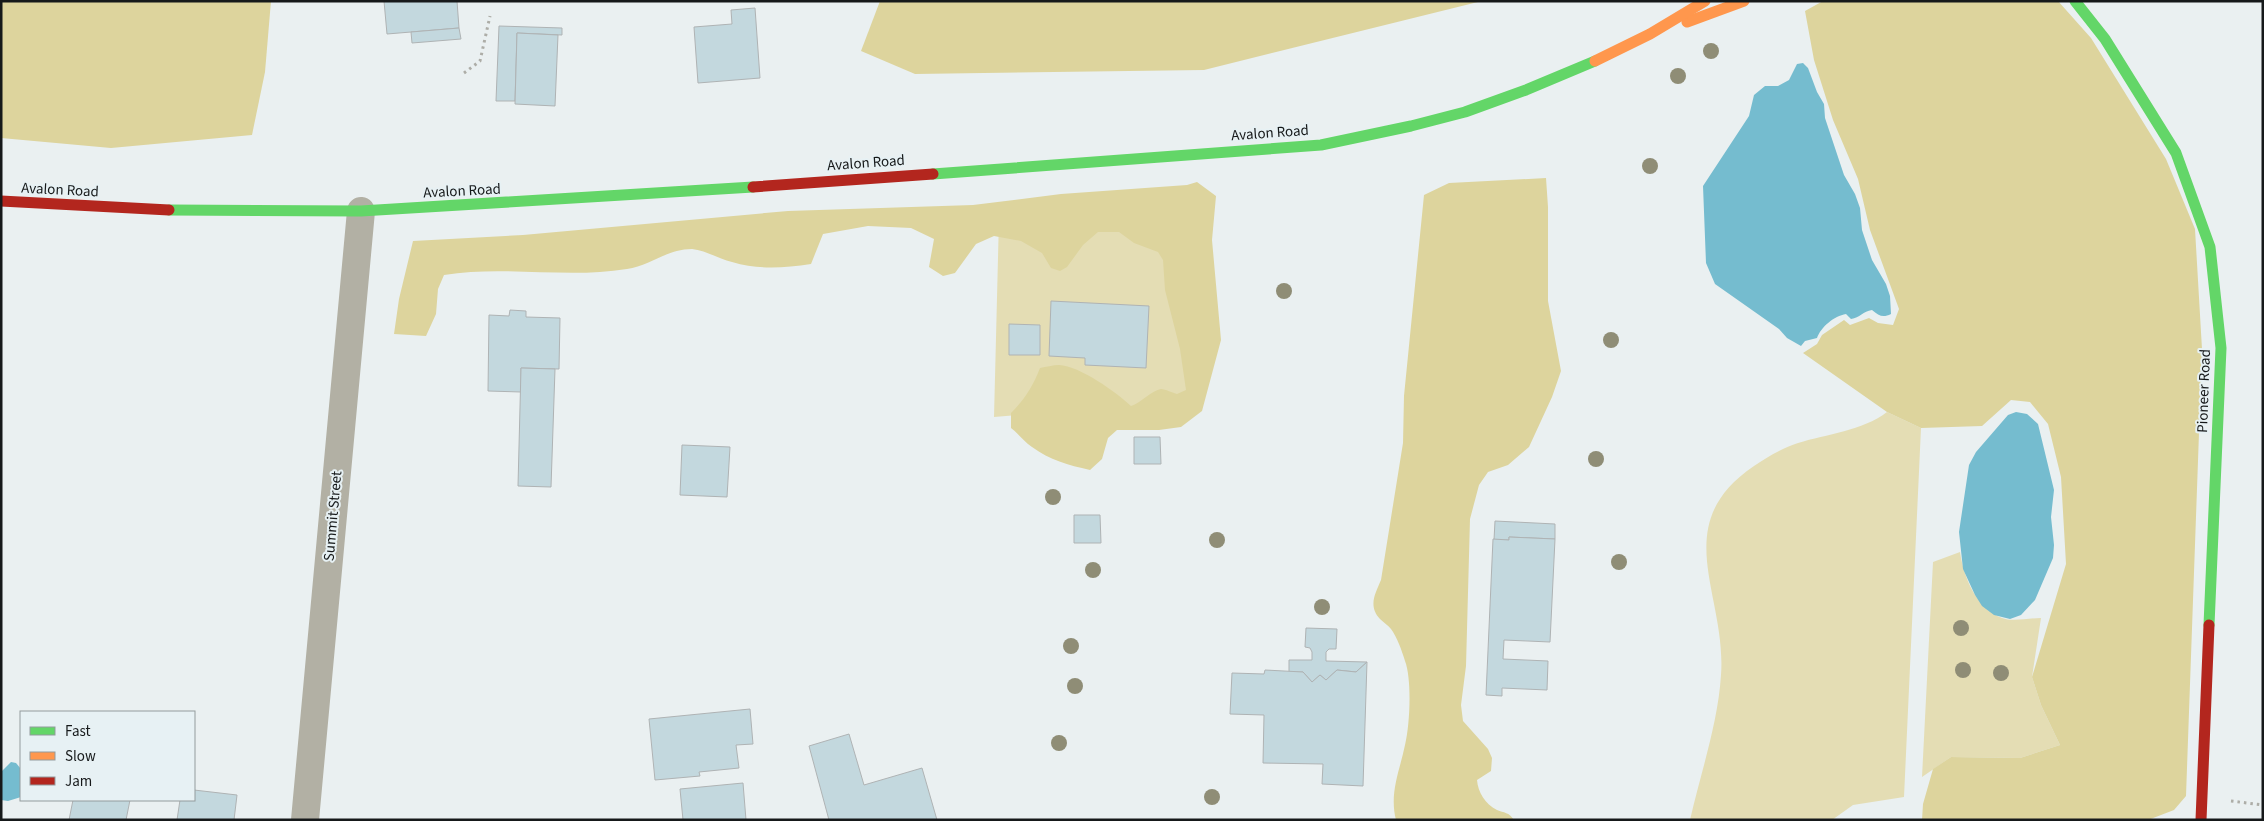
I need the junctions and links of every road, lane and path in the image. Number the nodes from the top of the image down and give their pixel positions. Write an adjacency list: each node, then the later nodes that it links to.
1 (1705, 1): 5 (street, Avalon Road)
2 (1744, 1): 5 (street)
3 (2075, 1): 10 (street, Pioneer Road)
4 (490, 16): 6 (path)
5 (1626, 45): 8 (street, Avalon Road)
6 (464, 73)
7 (1, 201): 8 (street, Avalon Road)
8 (361, 211): 9 (street, Summit Street)
9 (305, 820)
10 (2201, 820)

